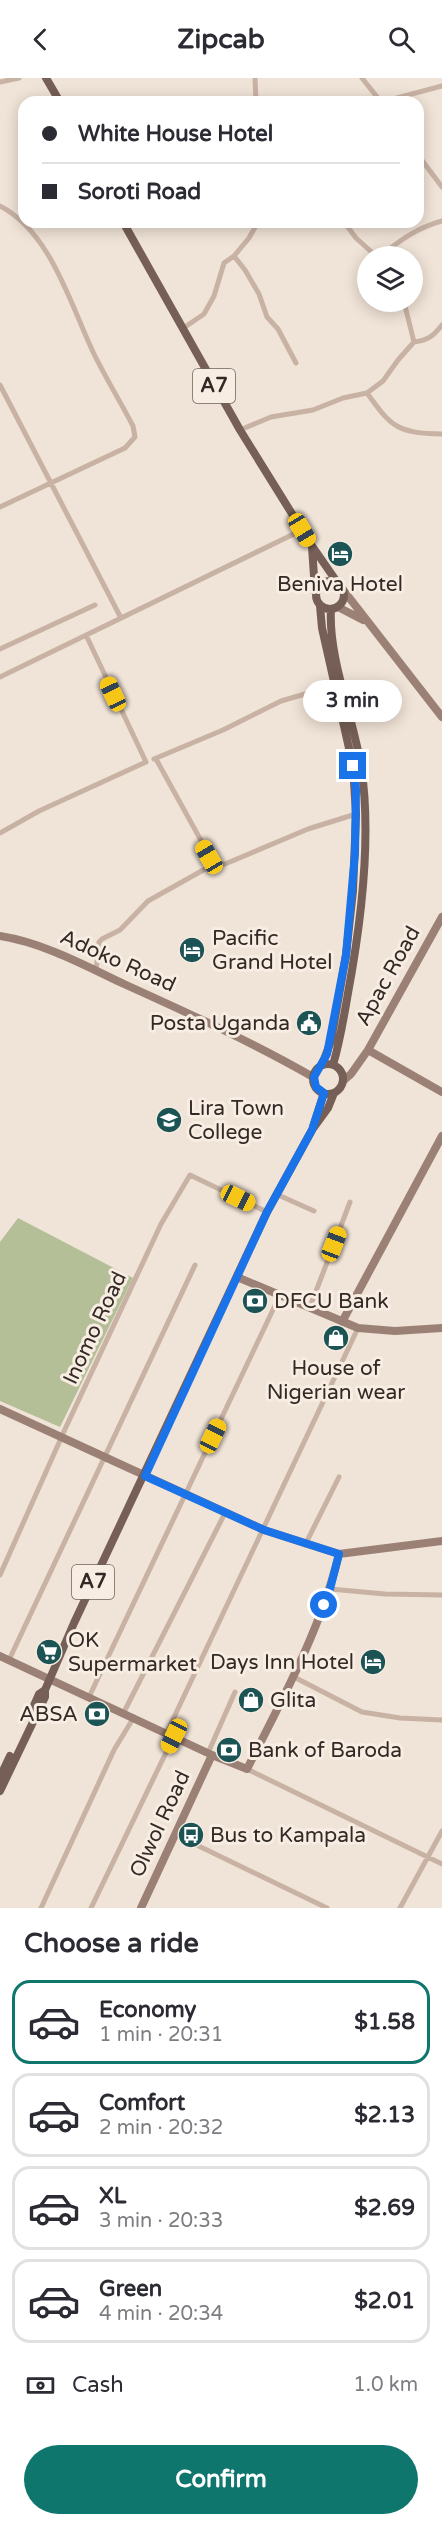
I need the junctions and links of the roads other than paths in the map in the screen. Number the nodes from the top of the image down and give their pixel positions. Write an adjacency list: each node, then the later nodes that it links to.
1 (19, 78): 5 (street)
2 (46, 78): 7 (main road)
3 (255, 78): 8 (street)
4 (362, 78): 9 (street)
5 (0, 82)
6 (442, 86): 10 (street)
7 (56, 96)
8 (256, 96)
9 (376, 96)
10 (404, 96)
11 (424, 163): 12 (street)
12 (442, 187)
13 (0, 206): 14 (street)
14 (18, 219)
15 (442, 221): 16 (street)
16 (424, 226)
17 (27, 228): 34 (street)
18 (126, 228): 27 (main road, A7)
19 (255, 228): 24 (street)
20 (348, 228): 22 (street)
21 (419, 228): 23 (street)
22 (365, 246)
23 (393, 246)
24 (234, 256): 27 (street); 29 (street)
25 (406, 312): 28 (street)
26 (442, 325): 28 (street)
27 (182, 329): 32 (main road, A7)
28 (414, 342): 31 (street)
29 (296, 363)
30 (0, 385): 34 (street)
31 (368, 393): 32 (street); 33 (street)
32 (240, 430): 36 (main road, A7)
33 (442, 434)
34 (52, 482): 35 (street); 44 (street)
35 (0, 507)
36 (302, 530): 37 (main road, A7); 44 (street)
37 (312, 546): 38 (main road, A7); 39 (main road, A7)
38 (337, 582): 39 (main road); 40 (main road, A7)
39 (315, 591): 42 (main road, A7)
40 (344, 591): 43 (main road, A7); 45 (street)
41 (94, 605): 48 (street)
42 (320, 606): 43 (main road); 46 (main road, A7)
43 (334, 608): 45 (street); 46 (main road, A7)
44 (121, 618): 47 (street)
45 (364, 620): 51 (street)
46 (326, 627): 50 (main road, A7); 54 (main road, A7)
47 (86, 635): 49 (street); 53 (street)
48 (0, 649)
49 (0, 677)
50 (336, 685): 52 (street); 54 (main road, A7)
51 (442, 717)
52 (156, 759): 53 (street); 56 (street)
53 (146, 762): 55 (street)
54 (360, 814): 56 (street); 57 (main road, A7)
55 (0, 833)
56 (214, 864): 60 (street)
57 (357, 891): 62 (main road, A7); 63 (main road, A7)
58 (442, 917): 61 (street, Apac Road)
59 (0, 936): 60 (street, Adoko Road)
60 (96, 971): 64 (street, Adoko Road)
61 (368, 1050): 65 (street, Apac Road); 66 (street)
62 (322, 1065): 63 (main road); 64 (main road, A7)
63 (333, 1065): 65 (main road)
64 (314, 1077): 67 (main road)
65 (343, 1081): 68 (main road, A7)
66 (442, 1092)
67 (324, 1093): 68 (main road); 69 (main road, A7)
68 (334, 1093): 69 (main road, A7)
69 (312, 1130): 71 (main road, A7)
70 (442, 1136): 79 (street)
71 (276, 1194): 73 (street); 74 (main road, A7)
72 (350, 1202): 78 (street)
73 (314, 1211)
74 (267, 1212): 76 (main road, A7); 83 (street, Inomo Road)
75 (195, 1265): 84 (street)
76 (237, 1277): 77 (street); 85 (main road, A7)
77 (280, 1295): 78 (street); 87 (street)
78 (310, 1307): 79 (street)
79 (342, 1322): 80 (street)
80 (358, 1328): 81 (street); 89 (street)
81 (442, 1328)
82 (0, 1410): 83 (street)
83 (61, 1438): 84 (street); 93 (street, Inomo Road)
84 (104, 1457): 85 (street); 97 (street)
85 (145, 1476): 87 (street); 99 (main road, A7)
86 (339, 1477): 91 (street)
87 (186, 1494): 88 (street); 102 (street)
88 (226, 1512): 89 (street); 103 (street)
89 (264, 1530): 91 (street); 106 (street)
90 (442, 1541): 92 (street)
91 (305, 1545): 92 (street)
92 (339, 1554): 94 (street)
93 (0, 1575)
94 (330, 1589): 95 (street); 98 (street)
95 (442, 1595)
96 (0, 1656): 97 (street, Olwol Road)
97 (9, 1659): 99 (street, Olwol Road)
98 (292, 1676): 105 (street); 108 (street)
99 (50, 1677): 100 (main road, A7); 102 (street, Olwol Road)
100 (45, 1690): 109 (main road, A7); 110 (main road, A7)
101 (235, 1692): 107 (street)
102 (89, 1697): 103 (street, Olwol Road)
103 (124, 1712): 104 (street, Olwol Road)
104 (134, 1717): 106 (street, Olwol Road); 115 (street)
105 (442, 1720)
106 (171, 1734): 107 (street, Olwol Road); 116 (street)
107 (210, 1754): 108 (street); 112 (street, Olwol Road)
108 (247, 1769): 113 (street)
109 (0, 1777)
110 (0, 1791)
111 (442, 1831): 113 (street)
112 (176, 1835): 117 (street, Olwol Road); 118 (street)
113 (429, 1856): 114 (street); 119 (street)
114 (442, 1864)
115 (41, 1908)
116 (92, 1908)
117 (141, 1908)
118 (327, 1908)
119 (400, 1908)

